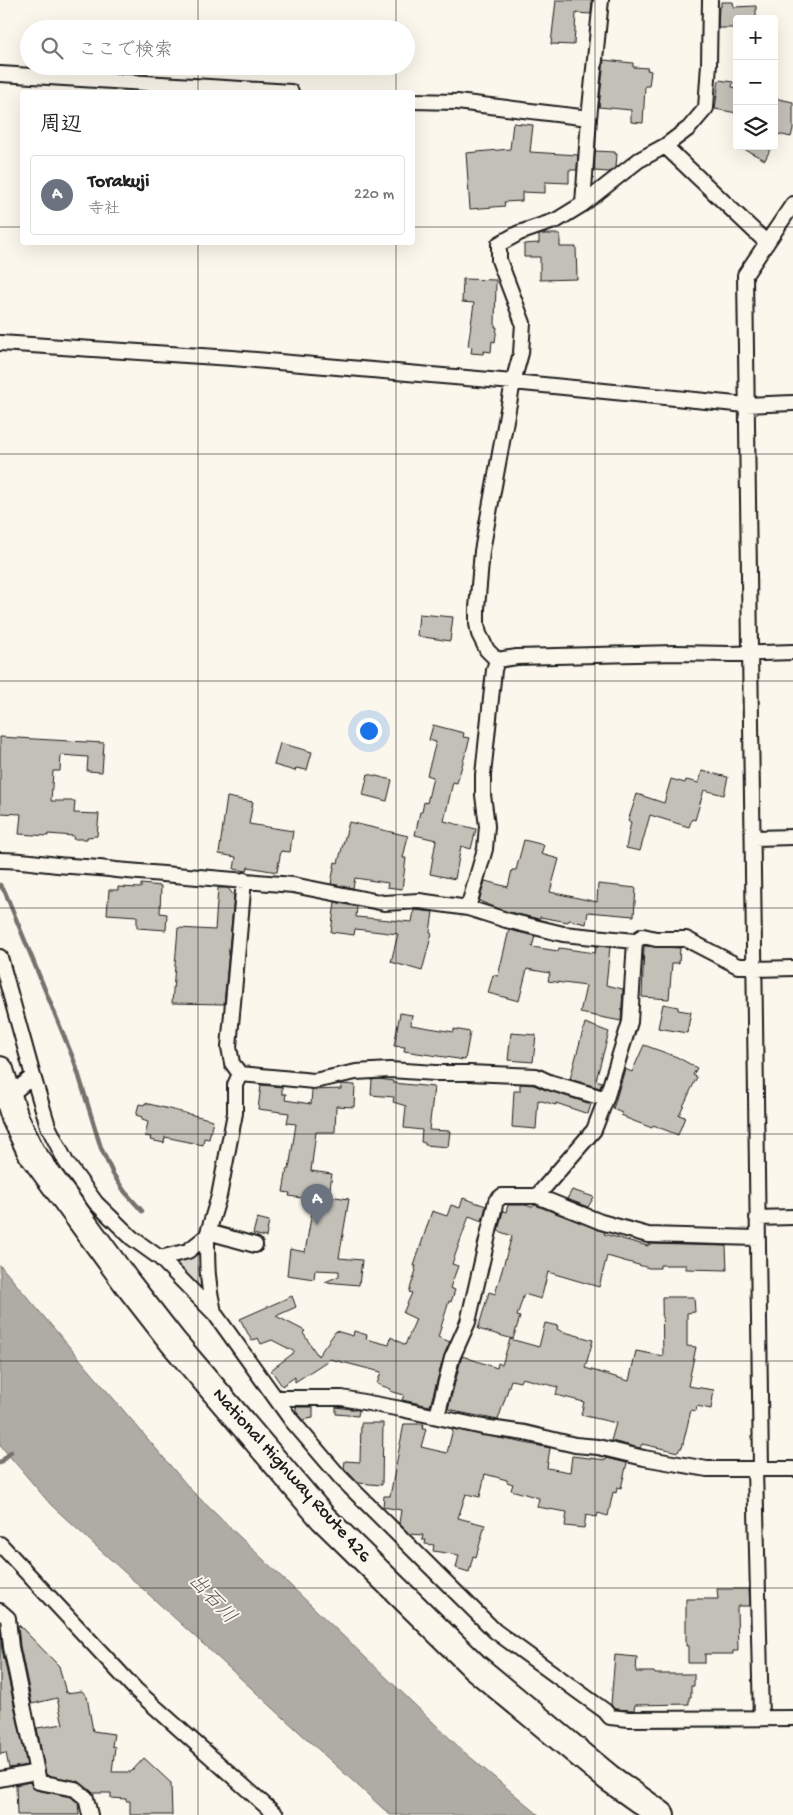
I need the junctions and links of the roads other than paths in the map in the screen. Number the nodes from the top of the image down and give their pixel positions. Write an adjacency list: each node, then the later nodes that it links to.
1 (602, 0): 6 (street)
2 (710, 0): 7 (street)
3 (0, 74): 4 (street)
4 (259, 90)
5 (415, 101): 6 (street)
6 (589, 118): 8 (street)
7 (665, 146): 8 (street); 10 (street)
8 (583, 204): 12 (street)
9 (793, 204): 10 (street)
10 (767, 243): 14 (street)
11 (0, 343): 12 (street)
12 (513, 382): 14 (street); 17 (street)
13 (793, 403): 14 (street)
14 (746, 405): 16 (street)
15 (793, 652): 16 (street)
16 (751, 654): 17 (street); 19 (street)
17 (497, 660): 22 (street)
18 (793, 837): 19 (street)
19 (753, 838): 25 (street)
20 (0, 860): 21 (street)
21 (244, 880): 22 (street); 28 (street)
22 (468, 908): 23 (street)
23 (634, 941): 25 (street); 31 (street)
24 (0, 958): 29 (street)
25 (754, 967): 26 (street); 34 (street)
26 (793, 968)
27 (0, 1070): 30 (highway, National Highway Route 426)
28 (240, 1074): 31 (street); 35 (street)
29 (33, 1076): 30 (street); 38 (street)
30 (8, 1097): 52 (highway, National Highway Route 426)
31 (606, 1099): 32 (street)
32 (538, 1196): 36 (street); 41 (street)
33 (793, 1217): 34 (street)
34 (757, 1218): 36 (street)
35 (208, 1234): 37 (street); 38 (street); 39 (street)
36 (758, 1238): 43 (street)
37 (255, 1245)
38 (160, 1258): 39 (street)
39 (215, 1314): 40 (street)
40 (277, 1398): 41 (street); 46 (street)
41 (437, 1416): 43 (street)
42 (793, 1468): 43 (street)
43 (758, 1469): 46 (street)
44 (0, 1544): 51 (street)
45 (0, 1611): 48 (street)
46 (761, 1718): 47 (street)
47 (793, 1718)
48 (36, 1772): 49 (street); 50 (street)
49 (0, 1779)
50 (90, 1815)
51 (276, 1815)
52 (661, 1815)

